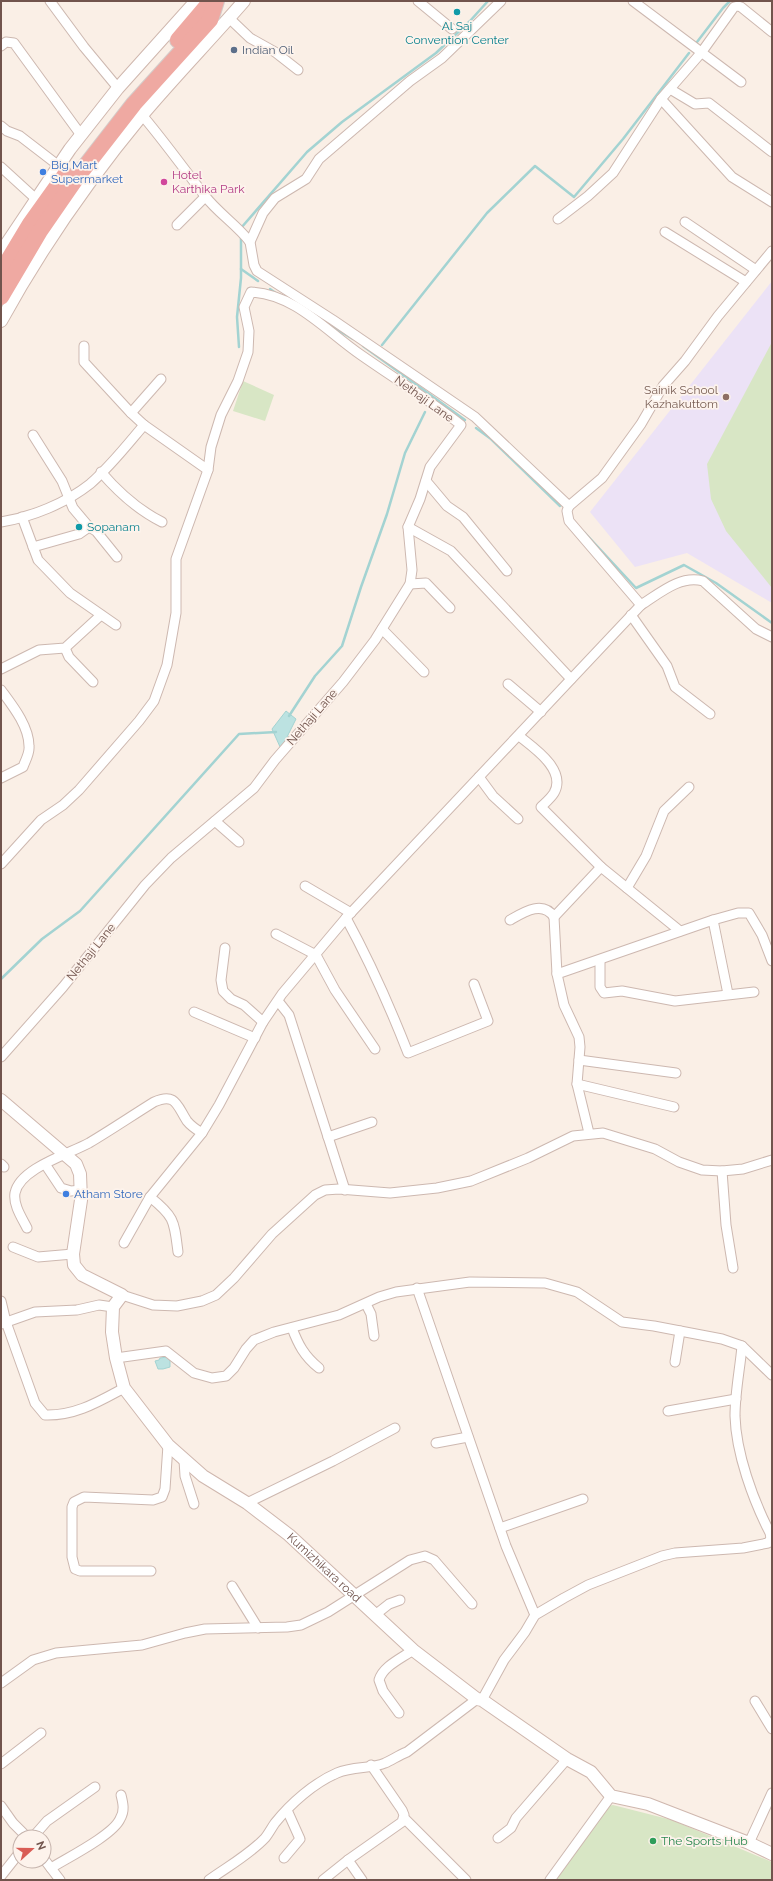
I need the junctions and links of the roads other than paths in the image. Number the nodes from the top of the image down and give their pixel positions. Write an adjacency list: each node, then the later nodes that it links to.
1 (50, 1): 16 (street)
2 (211, 1): 8 (highway)
3 (216, 1): 38 (highway)
4 (244, 1): 9 (street)
5 (418, 1): 10 (street)
6 (501, 1): 32 (street)
7 (633, 1): 13 (street)
8 (198, 8): 16 (street); 36 (highway)
9 (229, 18): 14 (street); 19 (street)
10 (452, 29)
11 (772, 32): 13 (street)
12 (1, 46): 21 (street)
13 (701, 53): 15 (street); 17 (street)
14 (298, 70)
15 (741, 82)
16 (118, 88): 21 (street)
17 (670, 89): 18 (street); 22 (street)
18 (661, 100): 27 (street); 28 (street)
19 (142, 115): 25 (street); 39 (street)
20 (1, 126): 23 (street)
21 (81, 136): 23 (street)
22 (772, 152)
23 (59, 166): 26 (street)
24 (1, 167): 26 (street)
25 (205, 197): 30 (street); 32 (street)
26 (36, 199): 34 (street)
27 (772, 202)
28 (558, 219)
29 (685, 222): 35 (street)
30 (177, 225)
31 (666, 232): 37 (street)
32 (250, 242): 49 (street)
33 (772, 251): 35 (street)
34 (1, 252)
35 (756, 270): 37 (street)
36 (1, 272)
37 (746, 282): 49 (street)
38 (1, 297)
39 (1, 321)
40 (84, 346): 42 (street)
41 (161, 379): 42 (street)
42 (131, 413): 43 (street)
43 (144, 425): 45 (street); 46 (street)
44 (33, 435): 48 (street)
45 (208, 470): 47 (street, Nethaji Lane); 82 (street)
46 (101, 472): 48 (street); 52 (street)
47 (426, 481): 54 (street, Nethaji Lane); 57 (street)
48 (69, 498): 50 (street); 53 (street)
49 (569, 506): 59 (street)
50 (22, 517): 51 (street); 55 (street)
51 (1, 522)
52 (162, 522)
53 (89, 527): 55 (street); 56 (street)
54 (408, 527): 58 (street, Nethaji Lane); 69 (street)
55 (33, 547): 61 (street)
56 (117, 557)
57 (507, 571)
58 (410, 584): 60 (street); 64 (street, Nethaji Lane)
59 (641, 605): 62 (street); 65 (street)
60 (450, 608)
61 (101, 615): 63 (street); 66 (street)
62 (631, 615): 69 (street); 74 (street)
63 (116, 625)
64 (382, 629): 68 (street); 80 (street, Nethaji Lane)
65 (772, 637)
66 (65, 648): 67 (street); 70 (street)
67 (1, 670)
68 (424, 672)
69 (571, 680): 73 (street)
70 (93, 682)
71 (508, 684): 73 (street)
72 (1, 690): 77 (street)
73 (541, 712): 75 (street)
74 (710, 714)
75 (519, 736): 76 (street); 83 (street)
76 (479, 777): 79 (street); 86 (street)
77 (1, 778)
78 (689, 787): 85 (street)
79 (518, 819)
80 (215, 821): 81 (street); 105 (street, Nethaji Lane)
81 (239, 842)
82 (1, 864)
83 (601, 868): 85 (street); 87 (street)
84 (305, 886): 86 (street)
85 (626, 888): 90 (street)
86 (349, 915): 93 (street); 97 (street)
87 (554, 917): 88 (street); 96 (street)
88 (510, 920)
89 (713, 920): 90 (street); 95 (street); 99 (street)
90 (680, 931): 94 (street)
91 (276, 934): 93 (street)
92 (225, 948): 102 (street)
93 (316, 955): 100 (street); 104 (street)
94 (600, 960): 96 (street); 99 (street)
95 (772, 961)
96 (557, 974): 106 (street)
97 (474, 984)
98 (754, 992): 99 (street)
99 (728, 994)
100 (278, 1001): 102 (street); 114 (street)
101 (194, 1012): 103 (street)
102 (263, 1022): 103 (street)
103 (255, 1038): 112 (street)
104 (375, 1050)
105 (1, 1057)
106 (579, 1060): 107 (street); 108 (street)
107 (676, 1072)
108 (577, 1084): 110 (street); 113 (street)
109 (1, 1100): 115 (street)
110 (674, 1107)
111 (372, 1122): 114 (street)
112 (202, 1133): 115 (street); 121 (street)
113 (589, 1133): 118 (street); 120 (street)
114 (328, 1137): 120 (street)
115 (65, 1153): 117 (street); 119 (street)
116 (772, 1160): 118 (street)
117 (45, 1164): 119 (street); 122 (street)
118 (722, 1171): 127 (street)
119 (81, 1190): 126 (street)
120 (345, 1190): 129 (street)
121 (150, 1197): 123 (street); 125 (street)
122 (27, 1228)
123 (124, 1243)
124 (13, 1247): 126 (street)
125 (178, 1252)
126 (73, 1254): 129 (street)
127 (733, 1268)
128 (417, 1288): 131 (street); 135 (street); 146 (street)
129 (122, 1295): 132 (street)
130 (1, 1301): 133 (street)
131 (366, 1304): 134 (street); 136 (street)
132 (113, 1307): 133 (street); 138 (street, Kumizhikara road)
133 (3, 1323): 142 (street)
134 (292, 1328): 138 (street); 140 (street)
135 (680, 1331): 137 (street); 139 (street)
136 (374, 1336)
137 (742, 1346): 141 (street); 143 (street)
138 (116, 1358): 142 (street, Kumizhikara road)
139 (675, 1362)
140 (318, 1368)
141 (772, 1375)
142 (124, 1388): 148 (street, Kumizhikara road)
143 (736, 1399): 144 (street); 160 (street)
144 (668, 1411)
145 (395, 1428): 151 (street)
146 (468, 1437): 147 (street); 153 (street)
147 (436, 1443)
148 (168, 1445): 149 (street, Kumizhikara road); 154 (street)
149 (184, 1460): 151 (street, Kumizhikara road); 152 (street)
150 (582, 1499): 153 (street)
151 (247, 1503): 156 (street, Kumizhikara road)
152 (194, 1504)
153 (500, 1528): 160 (street)
154 (151, 1571)
155 (232, 1586): 161 (street)
156 (355, 1595): 158 (street); 159 (street, Kumizhikara road); 161 (street)
157 (400, 1600): 159 (street)
158 (472, 1604)
159 (375, 1615): 162 (street, Kumizhikara road)
160 (535, 1615): 164 (street)
161 (258, 1628): 163 (street)
162 (413, 1650): 164 (street, Kumizhikara road); 166 (street)
163 (1, 1683)
164 (480, 1699): 169 (street, Kumizhikara road); 171 (street)
165 (755, 1701): 167 (street)
166 (399, 1713)
167 (772, 1729)
168 (41, 1733): 170 (street)
169 (567, 1759): 175 (street, Kumizhikara road); 181 (street)
170 (1, 1764)
171 (371, 1765): 177 (street); 178 (street)
172 (94, 1787): 180 (street)
173 (772, 1793): 182 (street)
174 (120, 1795): 187 (street)
175 (611, 1796): 182 (street); 196 (street)
176 (1, 1806): 179 (street)
177 (286, 1810): 184 (street); 190 (street)
178 (404, 1818): 185 (street); 195 (street)
179 (19, 1829)
180 (40, 1829)
181 (498, 1838)
182 (749, 1843): 183 (street)
183 (772, 1854)
184 (284, 1858)
185 (348, 1860): 193 (street); 194 (street)
186 (12, 1862): 189 (street)
187 (52, 1867)
188 (52, 1869): 191 (street)
189 (1, 1876)
190 (219, 1877): 192 (street)
191 (60, 1880)
192 (209, 1880)
193 (323, 1880)
194 (362, 1880)
195 (466, 1880)
196 (550, 1880)

